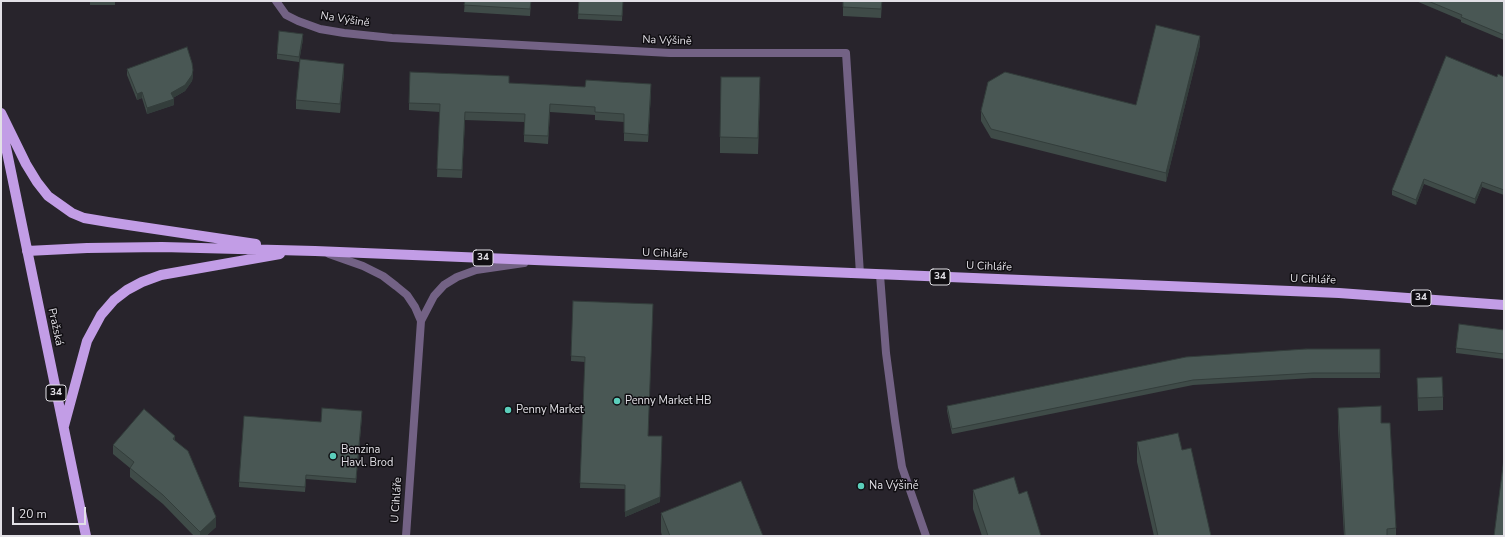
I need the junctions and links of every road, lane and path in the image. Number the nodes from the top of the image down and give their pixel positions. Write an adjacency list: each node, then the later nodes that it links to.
1 (276, 1): 8 (street, Na Výšině)
2 (1, 113): 4 (main road)
3 (1, 123): 5 (main road, Pražská)
4 (302, 250): 5 (main road, 34); 6 (main road, 34); 12 (main road)
5 (28, 251): 12 (main road, Pražská / 34)
6 (315, 251): 7 (main road, U Cihláře / 34); 11 (street)
7 (540, 260): 8 (main road, U Cihláře / 34); 11 (street)
8 (860, 274): 9 (main road, U Cihláře / 34)
9 (880, 275): 10 (main road, U Cihláře / 34); 15 (street)
10 (1504, 305)
11 (421, 321): 14 (street, U Cihláře)
12 (64, 428): 13 (main road, Pražská / 34)
13 (86, 536)
14 (406, 536)
15 (926, 536)

